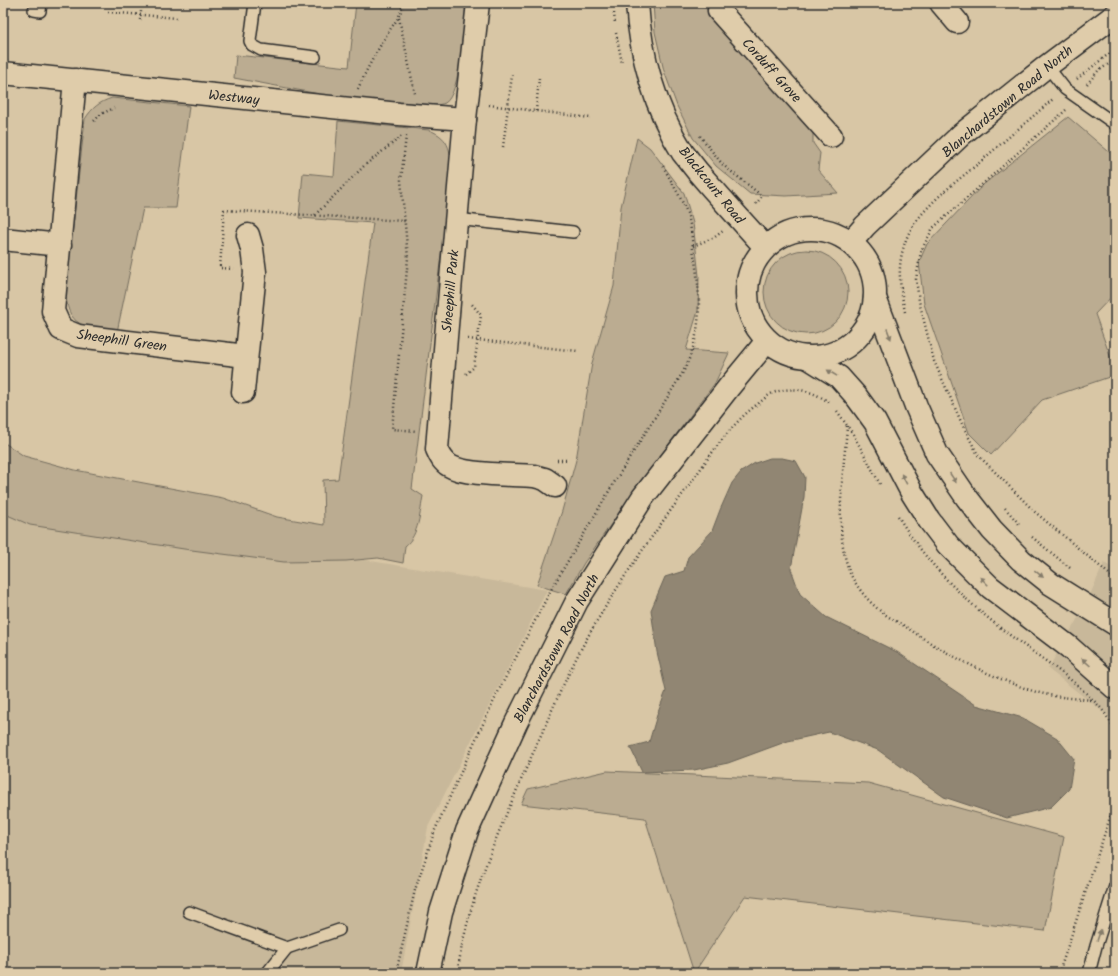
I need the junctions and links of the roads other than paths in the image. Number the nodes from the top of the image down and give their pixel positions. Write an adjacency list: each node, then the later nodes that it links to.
1 (254, 3): 8 (lane)
2 (478, 3): 12 (street, Sheephill Park)
3 (637, 3): 21 (street, Blackcourt Road)
4 (720, 3): 14 (street, Corduff Grove)
5 (941, 3): 7 (street)
6 (1115, 15): 9 (street, Blanchardstown Road North)
7 (957, 22)
8 (315, 57)
9 (1047, 66): 13 (lane); 19 (street, Blanchardstown Road North)
10 (3, 73): 11 (street, Westway)
11 (75, 80): 12 (street, Westway); 20 (street, Sheephill Green)
12 (466, 110): 15 (street, Sheephill Park)
13 (1115, 124)
14 (831, 136)
15 (456, 219): 16 (lane); 27 (street, Sheephill Park)
16 (574, 232)
17 (248, 235): 24 (street)
18 (3, 239): 20 (street)
19 (851, 242): 21 (street); 22 (street)
20 (60, 245): 24 (street, Sheephill Green)
21 (765, 247): 23 (street)
22 (875, 298): 25 (street); 28 (street, one-way to 28)
23 (767, 341): 25 (street); 35 (street, Blanchardstown Road North)
24 (246, 356): 26 (street)
25 (807, 357): 29 (street, one-way to 25)
26 (243, 392)
27 (555, 486)
28 (1115, 624)
29 (1115, 688)
30 (1115, 886): 36 (lane, one-way to 30)
31 (189, 912): 33 (lane)
32 (340, 930): 33 (lane)
33 (286, 948): 34 (lane)
34 (267, 973)
35 (428, 973)
36 (1089, 973)

